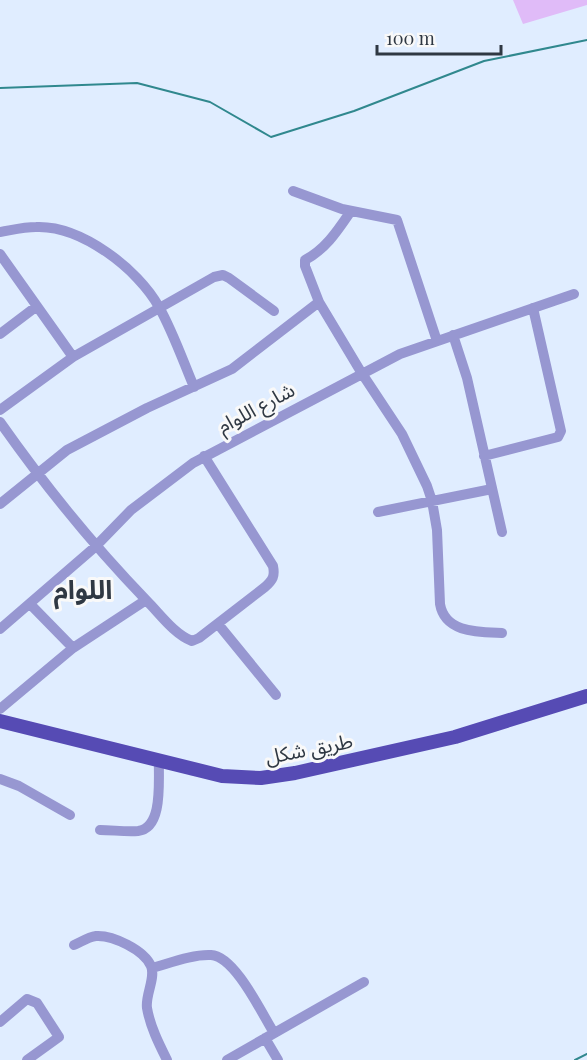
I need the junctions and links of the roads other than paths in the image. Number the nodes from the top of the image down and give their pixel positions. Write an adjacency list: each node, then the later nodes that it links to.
1 (293, 192): 2 (street)
2 (351, 211): 6 (street); 13 (street)
3 (0, 232): 8 (street)
4 (0, 254): 7 (street)
5 (574, 294): 9 (street, شارع اللوام)
6 (319, 302): 15 (street); 16 (street)
7 (37, 306): 11 (street); 14 (street)
8 (160, 308): 10 (street); 14 (street); 16 (street)
9 (532, 308): 12 (street, شارع اللوام); 20 (street)
10 (273, 311)
11 (0, 334)
12 (453, 335): 13 (street, شارع اللوام); 20 (street)
13 (437, 341): 15 (street, شارع اللوام)
14 (73, 357): 17 (street)
15 (361, 372): 19 (street, شارع اللوام); 23 (street)
16 (194, 387): 21 (street)
17 (0, 410)
18 (0, 422): 21 (street)
19 (204, 456): 27 (street, شارع اللوام); 30 (street)
20 (484, 456): 22 (street)
21 (37, 475): 24 (street); 27 (street)
22 (492, 489): 23 (street); 26 (street)
23 (432, 501): 25 (street); 32 (street)
24 (0, 504)
25 (378, 512)
26 (502, 532)
27 (95, 547): 28 (street); 29 (street, شارع اللوام)
28 (146, 600): 30 (street); 33 (street)
29 (30, 604): 31 (street, شارع اللوام); 33 (street)
30 (218, 624): 34 (street)
31 (0, 629)
32 (502, 633)
33 (73, 648): 36 (street)
34 (276, 695)
35 (587, 696): 38 (main road, طريق شكل)
36 (0, 709)
37 (0, 721): 38 (main road, طريق شكل)
38 (159, 760): 41 (street)
39 (0, 779): 40 (street)
40 (70, 815)
41 (100, 830)
42 (74, 945): 43 (street)
43 (152, 968): 46 (street); 48 (street)
44 (364, 982): 46 (street)
45 (0, 1022): 47 (street)
46 (269, 1036): 49 (street); 50 (street)
47 (27, 1060)
48 (167, 1060)
49 (227, 1060)
50 (278, 1060)

